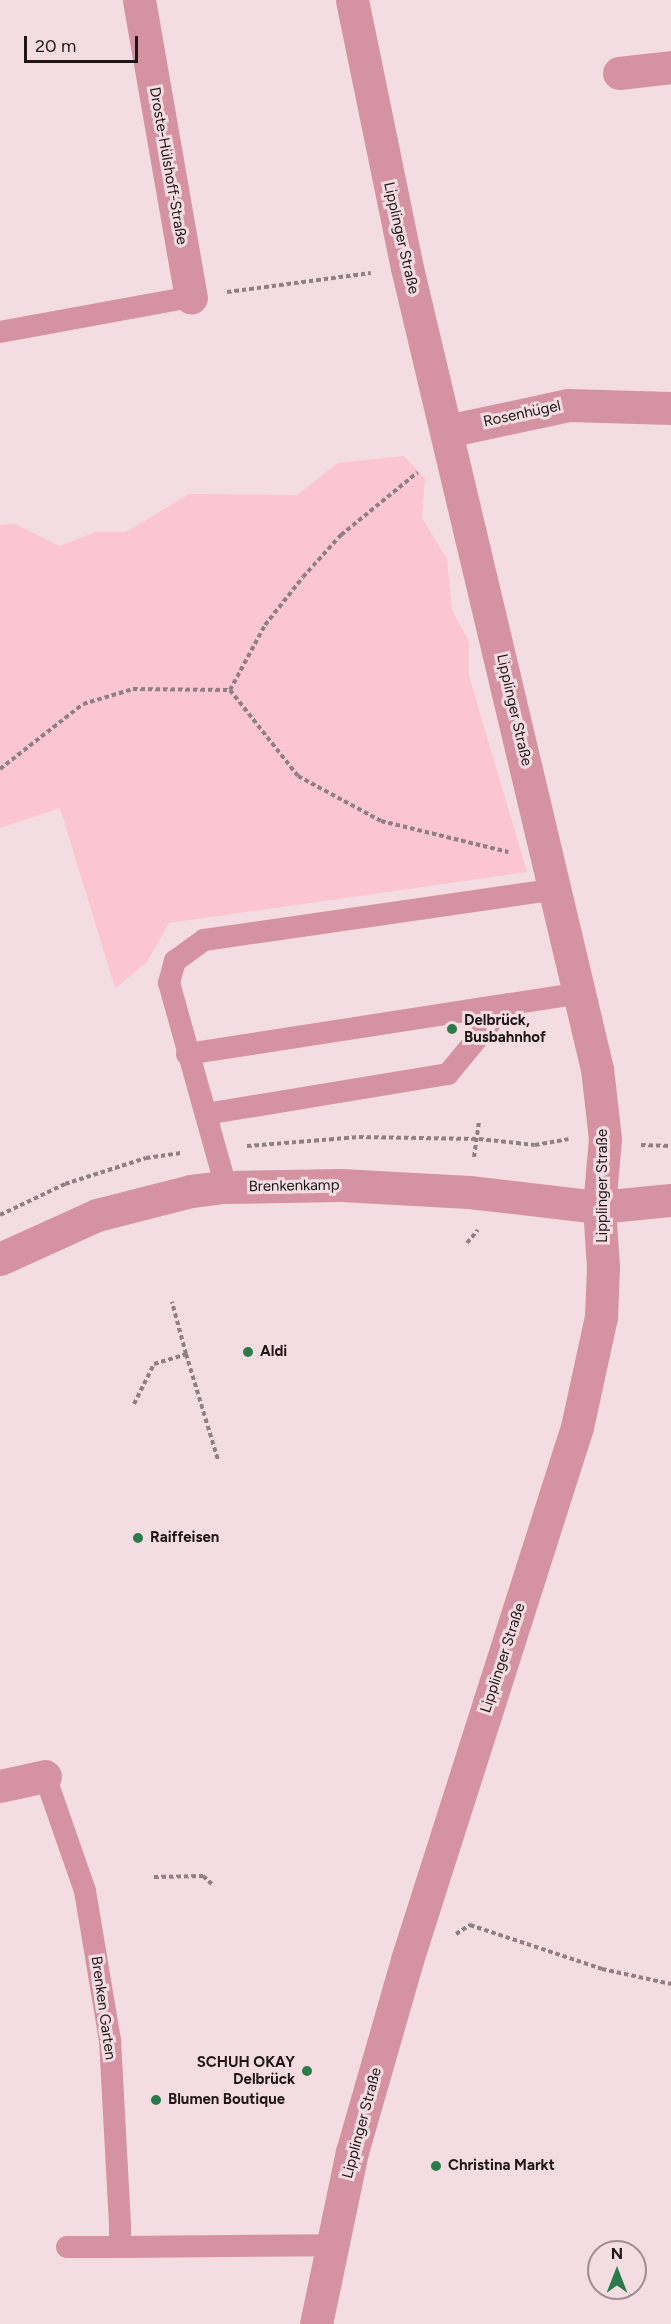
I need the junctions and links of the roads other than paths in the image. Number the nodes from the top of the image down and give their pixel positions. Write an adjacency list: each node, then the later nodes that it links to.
1 (139, 0): 5 (street, Droste-Hülshoff-Straße)
2 (352, 0): 8 (street, Lipplinger Straße)
3 (671, 67): 4 (street)
4 (619, 73)
5 (191, 297): 6 (lane)
6 (0, 332)
7 (671, 408): 8 (street, Rosenhügel)
8 (450, 445): 9 (street, Lipplinger Straße)
9 (556, 889): 10 (street, Lipplinger Straße); 12 (lane)
10 (582, 993): 11 (lane); 16 (street, Lipplinger Straße)
11 (503, 1006): 12 (lane); 13 (lane)
12 (187, 1054): 13 (lane)
13 (206, 1114): 14 (lane)
14 (226, 1187): 16 (street, Brenkenkamp); 17 (street, Brenkenkamp)
15 (671, 1200): 16 (street, Brenkenkamp)
16 (599, 1207): 20 (street, Lipplinger Straße)
17 (0, 1259)
18 (45, 1776): 19 (street); 22 (lane, Brenken Garten)
19 (0, 1786)
20 (334, 2245): 22 (lane); 23 (street, Lipplinger Straße)
21 (67, 2247): 22 (lane)
22 (120, 2247)
23 (316, 2324)

